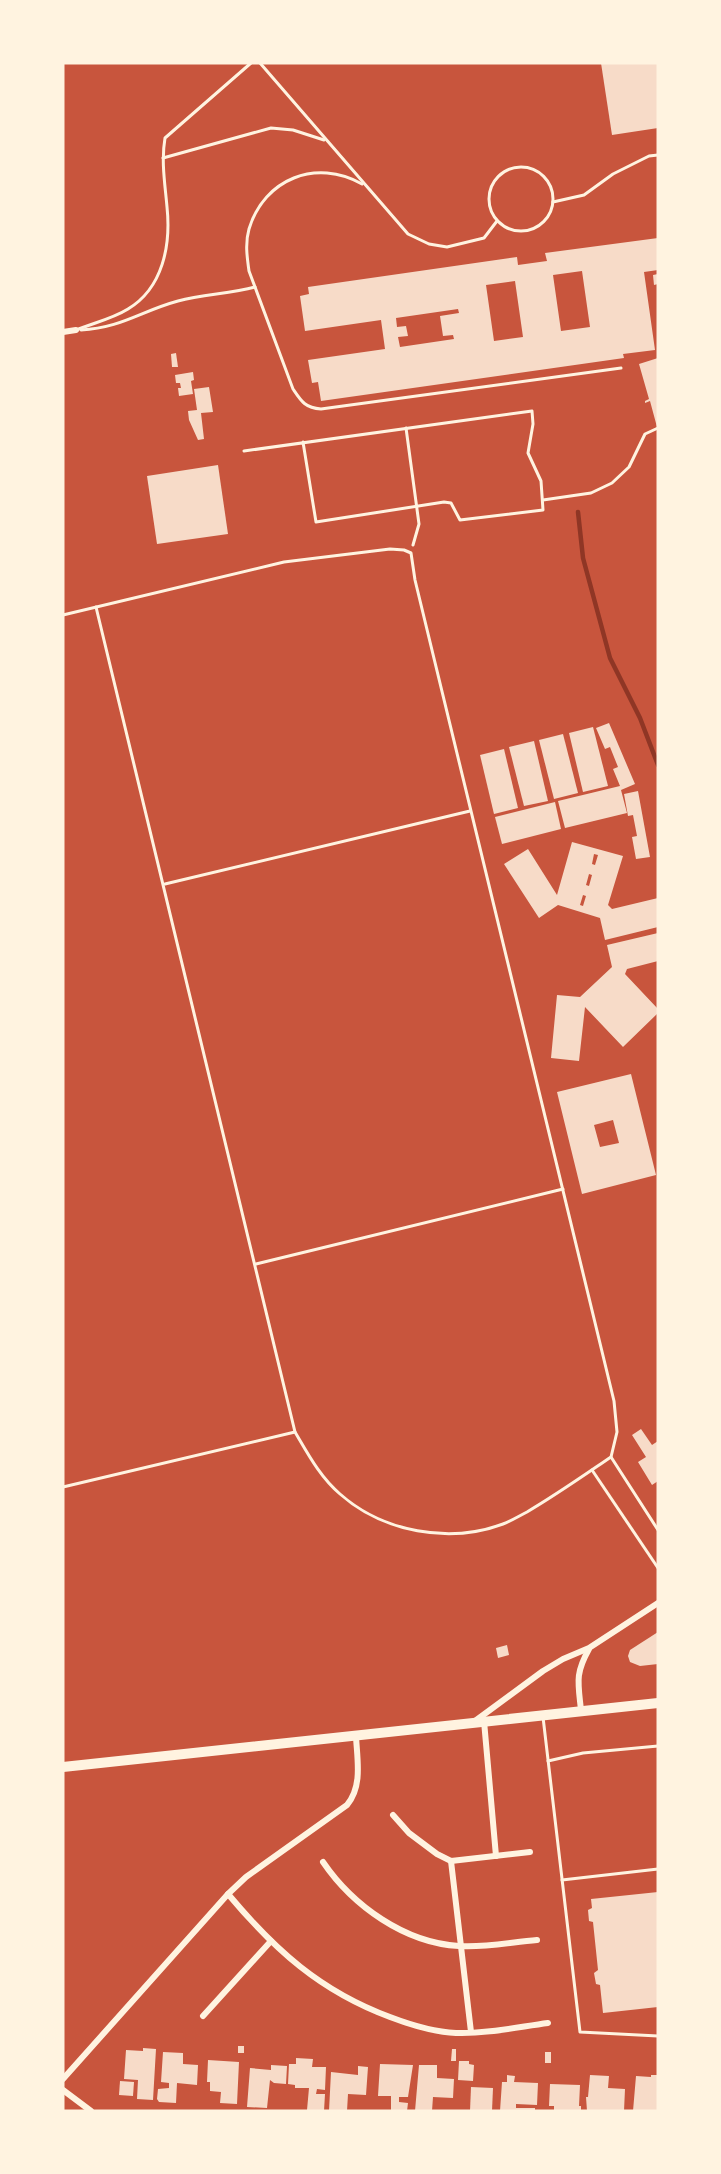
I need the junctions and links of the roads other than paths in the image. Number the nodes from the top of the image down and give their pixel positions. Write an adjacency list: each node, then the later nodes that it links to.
1 (251, 63): 5 (lane)
2 (260, 63): 3 (lane)
3 (326, 140): 5 (lane); 6 (lane)
4 (658, 154): 7 (lane)
5 (162, 158): 10 (lane)
6 (362, 184): 8 (lane); 9 (lane)
7 (553, 202): 8 (lane); 8 (lane)
8 (497, 221)
9 (255, 286): 10 (lane); 12 (lane)
10 (76, 330): 11 (street)
11 (63, 332)
12 (621, 368)
13 (96, 607): 14 (lane); 15 (lane); 16 (lane)
14 (63, 615)
15 (470, 811): 16 (lane); 17 (lane)
16 (165, 885): 18 (lane)
17 (563, 1189): 18 (lane); 20 (lane)
18 (256, 1264): 19 (lane)
19 (295, 1432): 21 (lane); 22 (lane)
20 (610, 1457): 21 (lane); 23 (lane)
21 (592, 1470): 24 (lane)
22 (63, 1486)
23 (658, 1530)
24 (658, 1568)
25 (658, 1603): 26 (street)
26 (589, 1648): 28 (street); 31 (street)
27 (658, 1702): 28 (main road)
28 (581, 1710): 29 (main road)
29 (543, 1715): 30 (main road); 34 (lane)
30 (484, 1721): 31 (main road); 38 (street)
31 (472, 1723): 32 (main road)
32 (356, 1736): 35 (main road); 43 (street)
33 (658, 1746): 34 (lane)
34 (548, 1761): 42 (lane)
35 (63, 1767)
36 (393, 1815): 39 (street)
37 (530, 1852): 38 (street)
38 (496, 1856): 39 (street)
39 (451, 1861): 46 (street)
40 (323, 1862): 46 (street)
41 (658, 1869): 42 (lane)
42 (562, 1880): 50 (lane)
43 (228, 1893): 45 (street); 51 (street)
44 (537, 1940): 46 (street)
45 (271, 1941): 47 (street); 49 (street)
46 (460, 1947): 49 (street)
47 (202, 2016)
48 (548, 2024): 49 (street)
49 (471, 2032)
50 (658, 2036)
51 (63, 2079)
52 (63, 2090): 53 (street)
53 (91, 2111)

